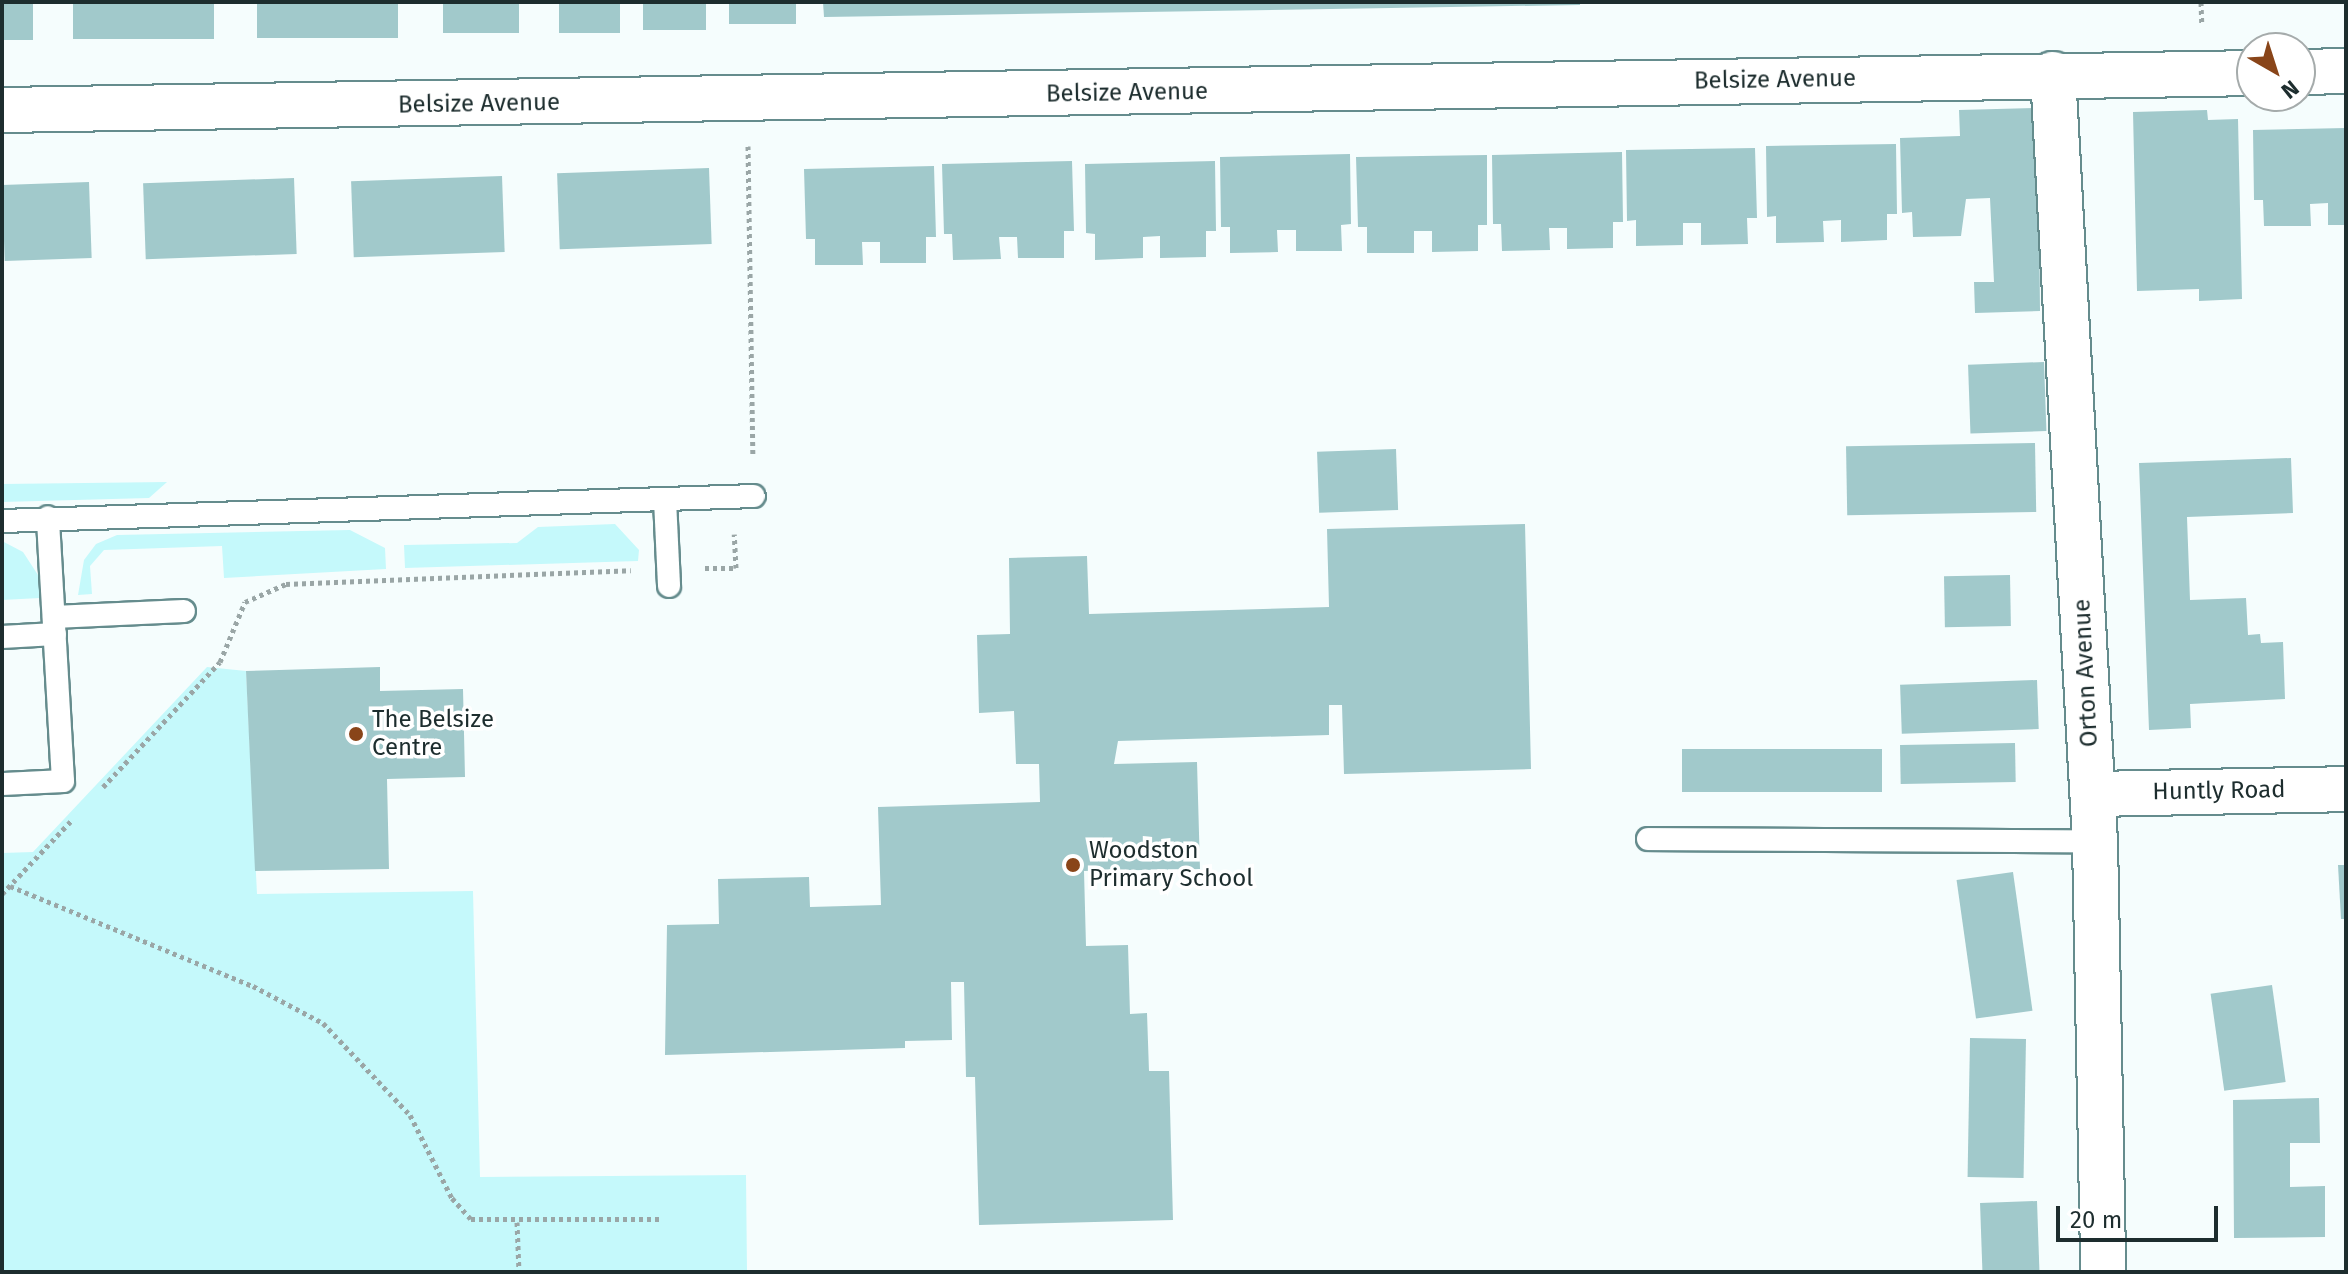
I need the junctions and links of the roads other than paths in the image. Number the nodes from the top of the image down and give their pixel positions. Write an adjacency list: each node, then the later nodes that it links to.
1 (2346, 71): 2 (street)
2 (2316, 72)
3 (2236, 73): 4 (street, Belsize Avenue)
4 (2053, 74): 5 (street, Belsize Avenue); 16 (street, Orton Avenue)
5 (2, 110)
6 (754, 496): 7 (lane)
7 (665, 500): 8 (lane); 10 (lane)
8 (48, 517): 9 (lane); 12 (lane)
9 (2, 521)
10 (668, 578)
11 (184, 611): 12 (lane)
12 (54, 625): 13 (lane); 14 (lane)
13 (2, 637)
14 (2, 784)
15 (2346, 789): 16 (street, Huntly Road)
16 (2093, 794): 18 (street, Orton Avenue)
17 (1648, 839): 18 (lane)
18 (2095, 841): 19 (street, Orton Avenue)
19 (2103, 1272)

